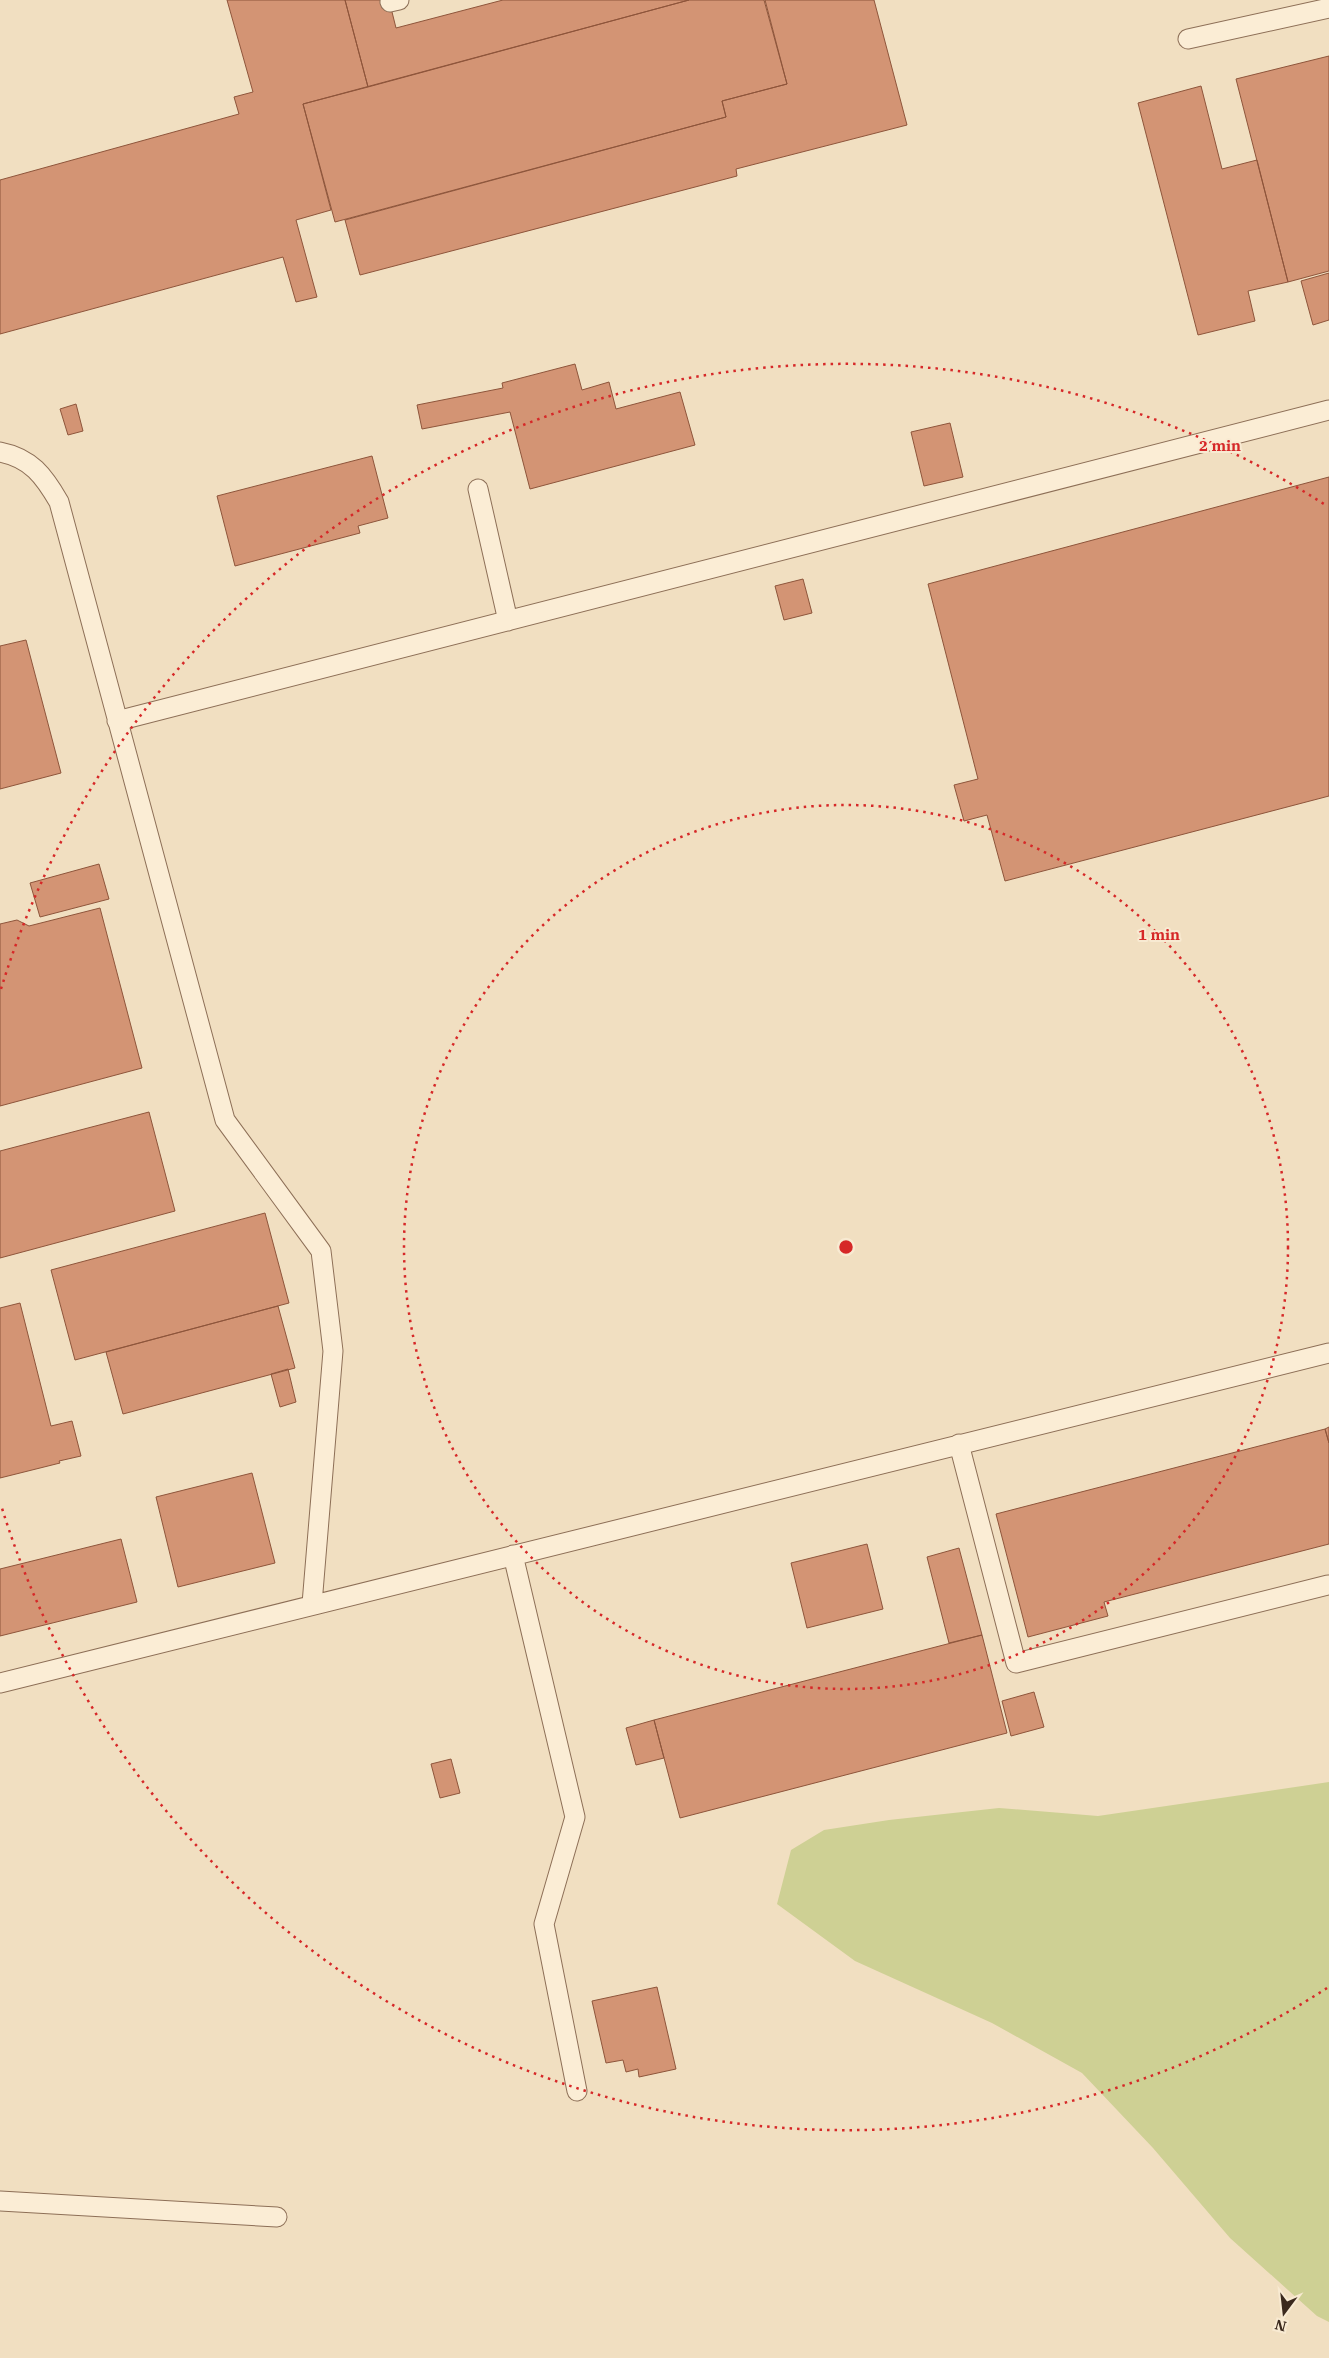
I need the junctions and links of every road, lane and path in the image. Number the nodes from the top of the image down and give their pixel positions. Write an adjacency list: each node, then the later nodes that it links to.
1 (1329, 8): 2 (lane)
2 (1188, 39)
3 (1329, 410): 6 (lane)
4 (0, 452): 7 (lane)
5 (478, 489): 6 (lane)
6 (508, 621): 7 (lane)
7 (117, 721): 12 (lane)
8 (1329, 1353): 9 (lane)
9 (959, 1444): 10 (lane); 11 (lane)
10 (513, 1555): 12 (lane); 14 (lane)
11 (1328, 1585)
12 (312, 1604): 13 (lane)
13 (0, 1683)
14 (577, 2091)
15 (0, 2201): 16 (lane)
16 (277, 2217)

